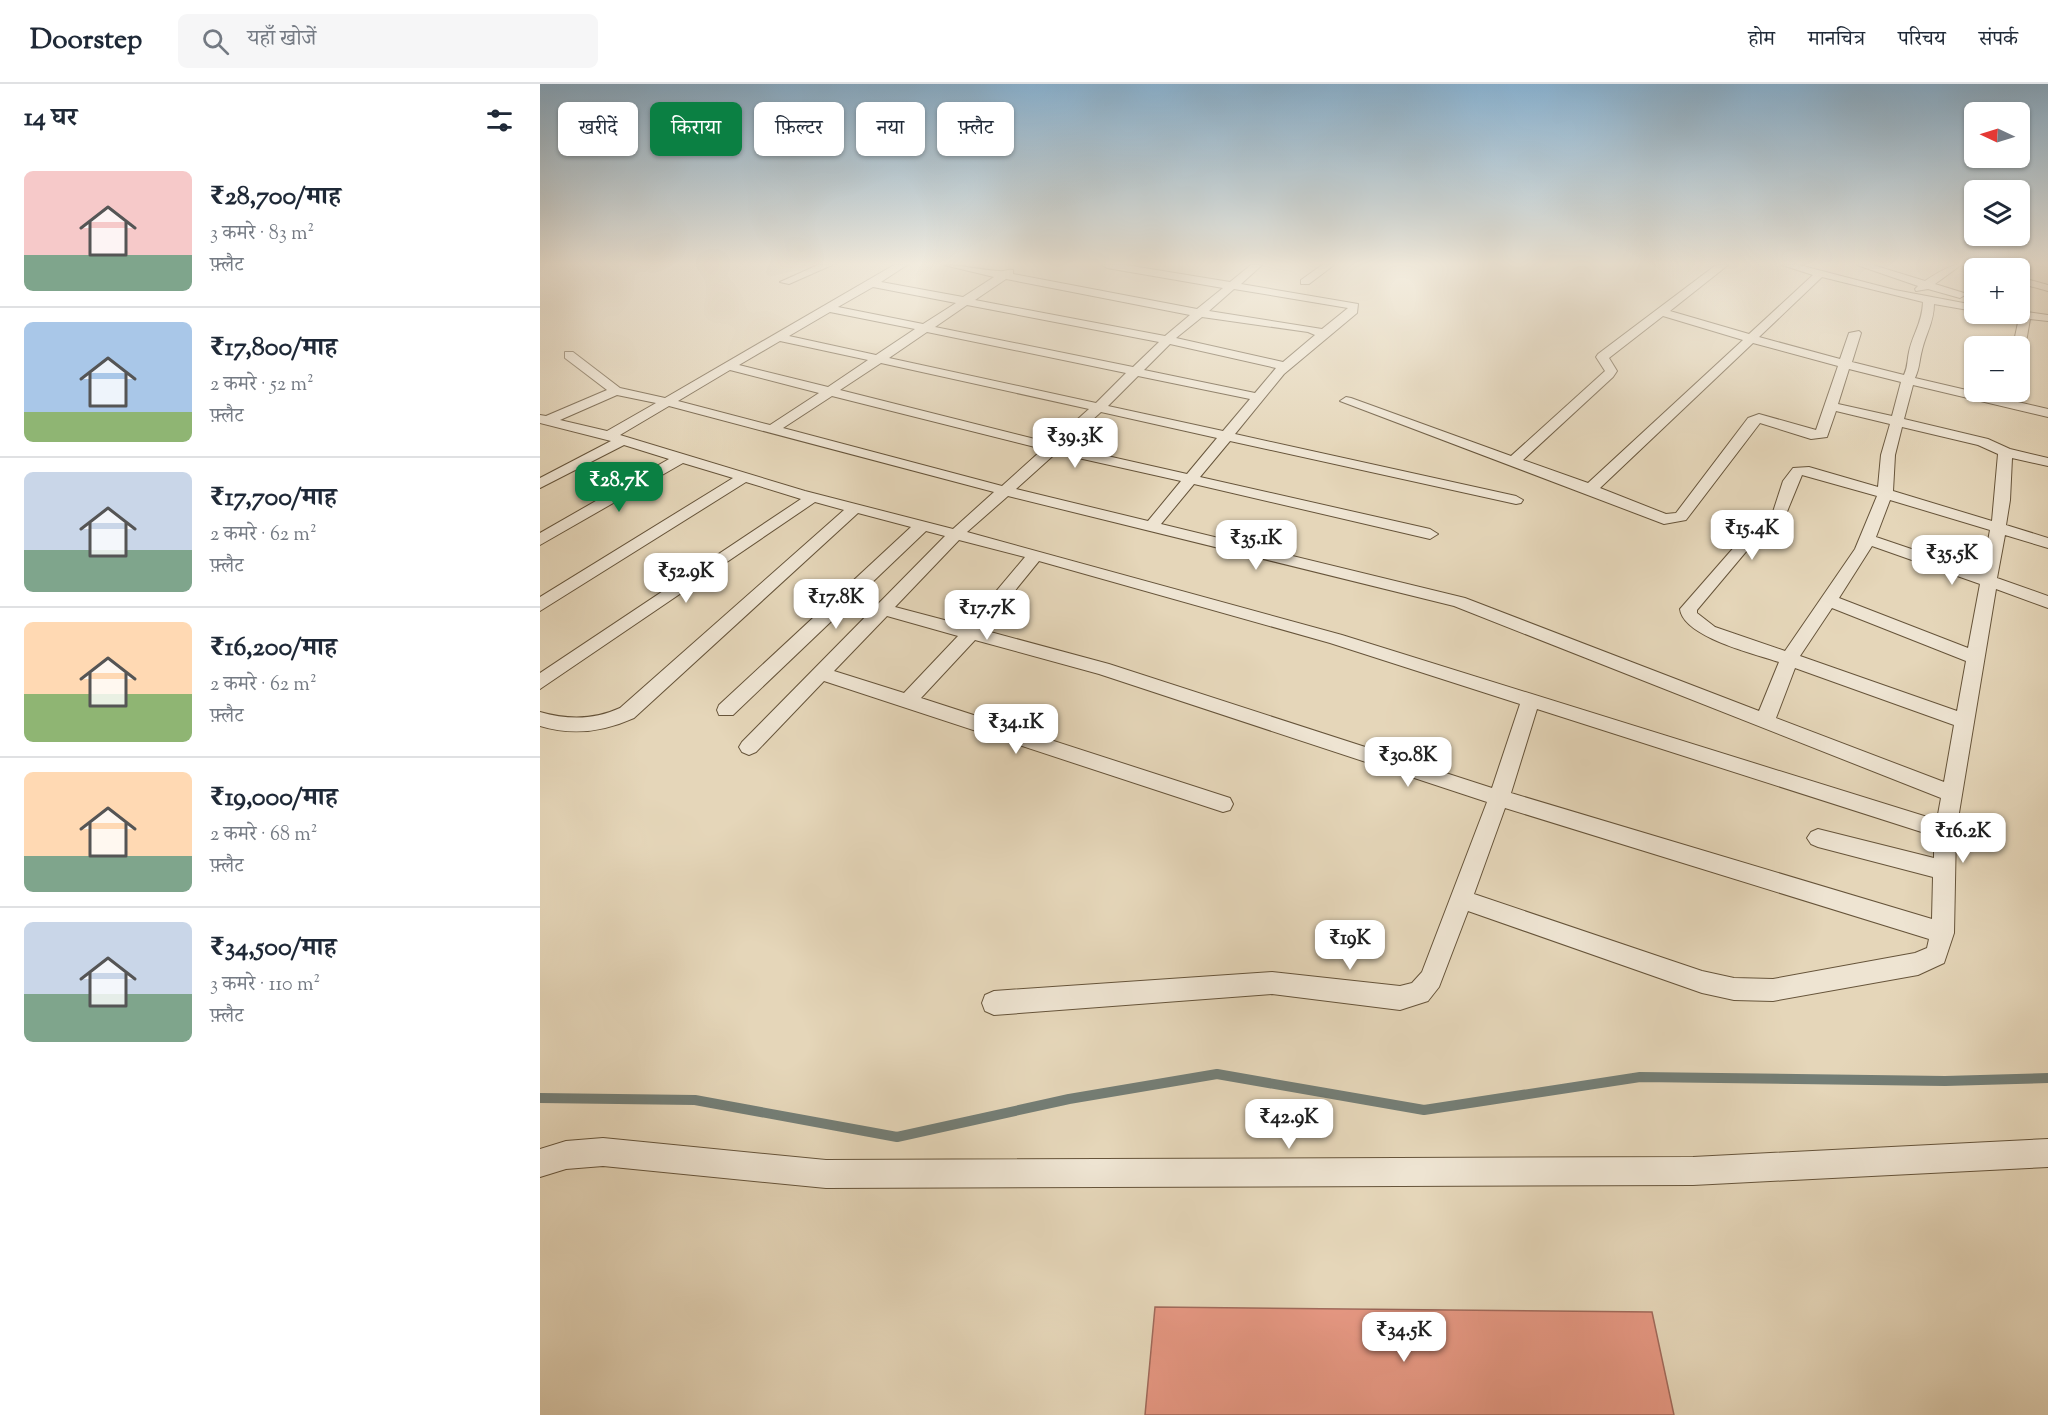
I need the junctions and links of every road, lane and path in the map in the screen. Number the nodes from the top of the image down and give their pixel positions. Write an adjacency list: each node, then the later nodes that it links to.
1 (796, 327): 14 (street)
2 (920, 327): 11 (street)
3 (1101, 327): 16 (street)
4 (1182, 327): 16 (street)
5 (1298, 327): 13 (street)
6 (1332, 327): 13 (street)
7 (1641, 327): 40 (street)
8 (1711, 327): 15 (street)
9 (1763, 327): 15 (street)
10 (1925, 327): 23 (street)
11 (924, 328): 18 (street); 22 (street)
12 (1855, 333): 19 (street)
13 (1323, 334): 21 (street)
14 (779, 337): 18 (street); 20 (street)
15 (1750, 339): 19 (street); 45 (street)
16 (1167, 340): 21 (street); 22 (street)
17 (569, 355): 24 (street)
18 (876, 358): 25 (street); 30 (street)
19 (1845, 364): 23 (street); 29 (street)
20 (728, 366): 25 (street); 28 (street)
21 (1285, 366): 26 (street)
22 (1133, 372): 26 (street); 30 (street)
23 (1908, 380): 31 (street); 33 (street)
24 (616, 391): 28 (street); 32 (street)
25 (831, 391): 34 (street); 37 (street)
26 (1258, 397): 36 (street)
27 (1346, 401): 40 (street)
28 (667, 402): 34 (street); 35 (street)
29 (1832, 406): 33 (street); 45 (street)
30 (1097, 409): 36 (street); 37 (street)
31 (2048, 413)
32 (543, 420): 35 (street)
33 (1897, 423): 38 (street); 47 (street)
34 (772, 430): 46 (street)
35 (616, 438): 39 (street); 44 (street)
36 (1227, 438): 43 (street); 49 (street)
37 (1054, 448): 43 (street); 46 (street)
38 (2005, 452): 41 (street); 53 (street)
39 (681, 458): 42 (street); 57 (street)
40 (1514, 461): 45 (street)
41 (2048, 462)
42 (745, 477): 48 (street); 63 (street)
43 (1189, 480): 52 (street); 54 (street)
44 (540, 484)
45 (1590, 489)
46 (1006, 491): 52 (street); 55 (street)
47 (1885, 494): 53 (street); 56 (street); 66 (street)
48 (813, 497): 50 (street); 69 (street)
49 (1516, 500)
50 (855, 508): 51 (street); 73 (street)
51 (922, 526): 55 (street); 72 (street)
52 (1151, 527): 74 (street)
53 (1998, 530): 58 (street); 60 (street)
54 (1430, 534)
55 (955, 535): 59 (street); 64 (street)
56 (1868, 539): 60 (street); 61 (street)
57 (540, 540)
58 (2048, 543)
59 (1035, 555): 65 (street); 70 (street)
60 (1990, 580): 62 (street); 67 (street)
61 (1828, 600): 66 (street); 67 (street)
62 (2048, 602)
63 (540, 605)
64 (883, 609): 65 (street); 68 (street)
65 (971, 633): 71 (street); 78 (street)
66 (1790, 658): 74 (street); 75 (street)
67 (1977, 658): 75 (street)
68 (821, 673): 71 (street); 76 (street)
69 (540, 681)
70 (1531, 699): 78 (street); 80 (street)
71 (908, 700): 79 (street)
72 (726, 710)
73 (540, 719)
74 (1765, 721): 77 (street)
75 (1965, 721): 77 (street)
76 (749, 747)
77 (1952, 794): 80 (street)
78 (1499, 798): 83 (street); 84 (street)
79 (1223, 804)
80 (1945, 831): 82 (street)
81 (1818, 838): 82 (street)
82 (1944, 870): 84 (street)
83 (1461, 899): 84 (street); 85 (street)
84 (1943, 933)
85 (994, 1003)
86 (2048, 1153): 87 (street)
87 (540, 1163)

